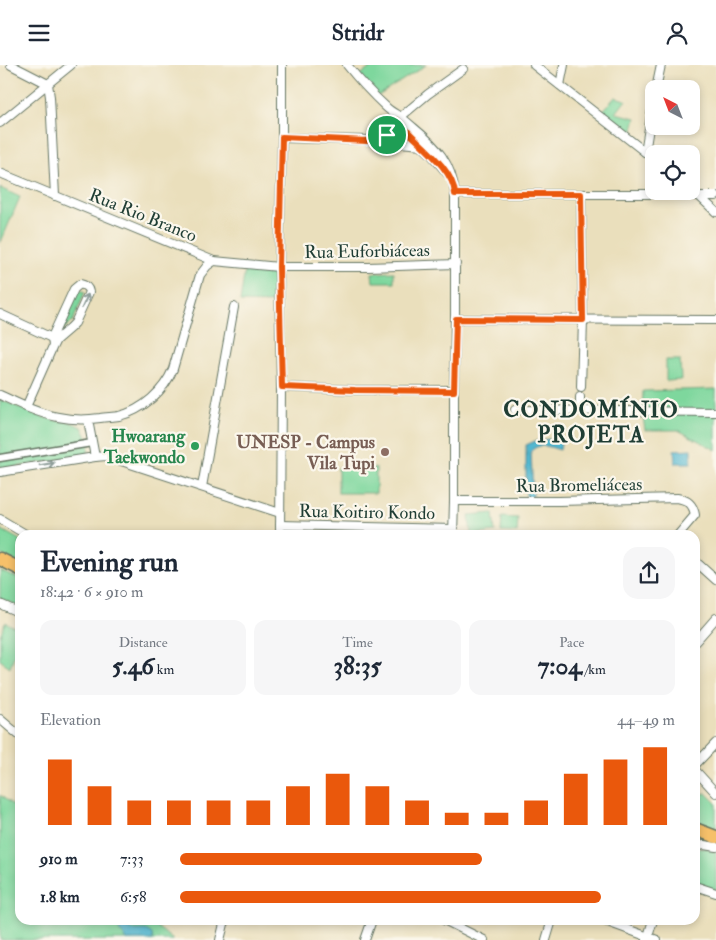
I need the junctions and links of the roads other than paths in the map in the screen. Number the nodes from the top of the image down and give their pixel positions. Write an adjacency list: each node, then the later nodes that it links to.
1 (11, 65): 10 (street)
2 (71, 65): 10 (street)
3 (282, 65): 14 (street)
4 (347, 65): 12 (street)
5 (534, 65): 11 (street)
6 (564, 65): 11 (street)
7 (661, 65): 9 (street)
8 (463, 69): 12 (street)
9 (658, 80)
10 (48, 84): 13 (street); 22 (street)
11 (560, 85): 17 (street)
12 (397, 117): 15 (street); 16 (street)
13 (0, 123)
14 (282, 137): 15 (street); 29 (street)
15 (367, 141): 16 (street)
16 (425, 142): 19 (street)
17 (645, 152)
18 (0, 173): 22 (street, Rua Rio Branco)
19 (455, 194): 20 (street); 28 (street)
20 (581, 194): 21 (street); 33 (street)
21 (645, 195)
22 (56, 196): 27 (street, Rua Rio Branco)
23 (700, 197): 24 (street)
24 (716, 197)
25 (700, 198): 26 (street)
26 (716, 212)
27 (214, 261): 29 (street, Rua Rio Branco); 45 (street)
28 (456, 264): 29 (street, Rua Euforbiáceas); 32 (street)
29 (279, 267): 36 (street)
30 (234, 307): 50 (street)
31 (0, 314): 35 (street)
32 (456, 319): 33 (street); 38 (street)
33 (583, 320): 34 (street); 37 (street)
34 (716, 320)
35 (54, 341): 35 (street, one-way to 35); 41 (street)
36 (282, 387): 38 (street); 52 (street)
37 (580, 387)
38 (454, 391): 51 (street)
39 (0, 395): 41 (street)
40 (580, 397): 43 (street)
41 (26, 407): 45 (street)
42 (515, 410): 43 (street)
43 (580, 411): 44 (street)
44 (716, 411)
45 (88, 420): 46 (street)
46 (92, 443): 47 (street); 48 (street)
47 (95, 457): 49 (street, one-way to 47); 50 (street)
48 (0, 458)
49 (0, 472)
50 (202, 487): 52 (street)
51 (454, 501): 58 (street); 59 (street, Rua Bromeliáceas)
52 (280, 513): 54 (street)
53 (0, 519): 55 (street)
54 (280, 525): 56 (street); 57 (street, Rua Koitiro Kondo)
55 (19, 530)
56 (280, 530)
57 (404, 530)
58 (453, 530)
59 (682, 530)
60 (0, 559): 61 (main road)
61 (15, 566)
62 (700, 566): 63 (street)
63 (716, 580)
64 (0, 604): 65 (street)
65 (15, 611)
66 (716, 619): 67 (street)
67 (700, 637)
68 (0, 719): 69 (street)
69 (15, 732)
70 (716, 743): 71 (street)
71 (700, 760)
72 (700, 775): 73 (street)
73 (716, 793)
74 (700, 831): 75 (main road)
75 (713, 836)
76 (700, 846): 77 (street)
77 (716, 847)
78 (700, 888): 79 (street)
79 (716, 893)
80 (224, 925): 87 (street)
81 (370, 925): 88 (street)
82 (454, 925): 89 (street)
83 (550, 925): 90 (street)
84 (615, 925): 86 (street)
85 (652, 925): 86 (street)
86 (648, 938): 91 (street)
87 (220, 940)
88 (365, 940)
89 (484, 940)
90 (546, 940)
91 (657, 940)

